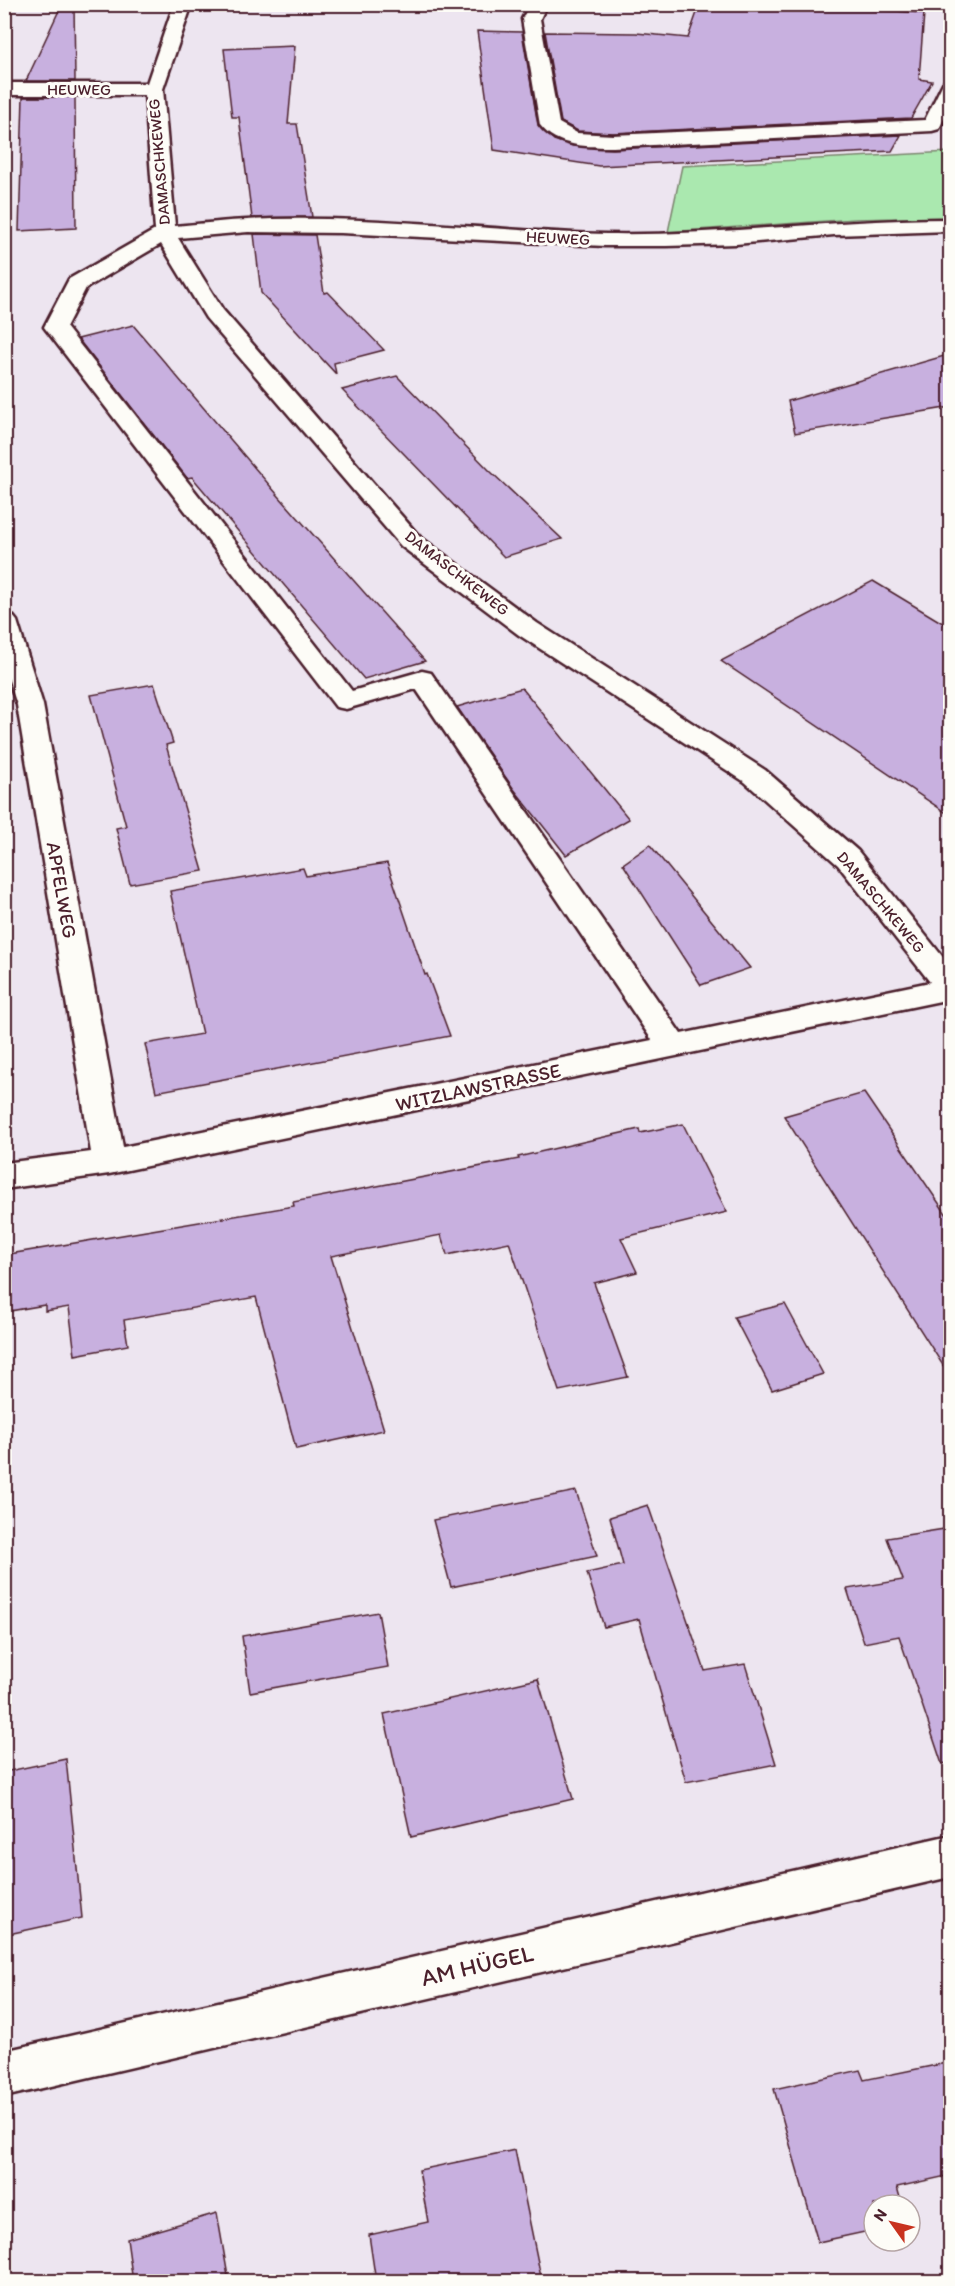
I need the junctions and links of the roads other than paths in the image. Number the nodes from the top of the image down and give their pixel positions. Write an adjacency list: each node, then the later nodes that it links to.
1 (183, 4): 5 (street, DAMASCHKEWEG)
2 (539, 4): 3 (street)
3 (951, 87)
4 (4, 89): 5 (street, HEUWEG)
5 (154, 89): 7 (street, DAMASCHKEWEG)
6 (951, 225): 7 (street, HEUWEG)
7 (165, 233): 9 (street, DAMASCHKEWEG); 10 (street)
8 (4, 621): 11 (street, APFELWEG)
9 (951, 987): 10 (street, WITZLAWSTRASSE)
10 (673, 1047): 11 (street, WITZLAWSTRASSE)
11 (109, 1162): 12 (street, WITZLAWSTRASSE)
12 (4, 1176)
13 (951, 1856): 14 (street, AM HÜGEL)
14 (4, 2074)

